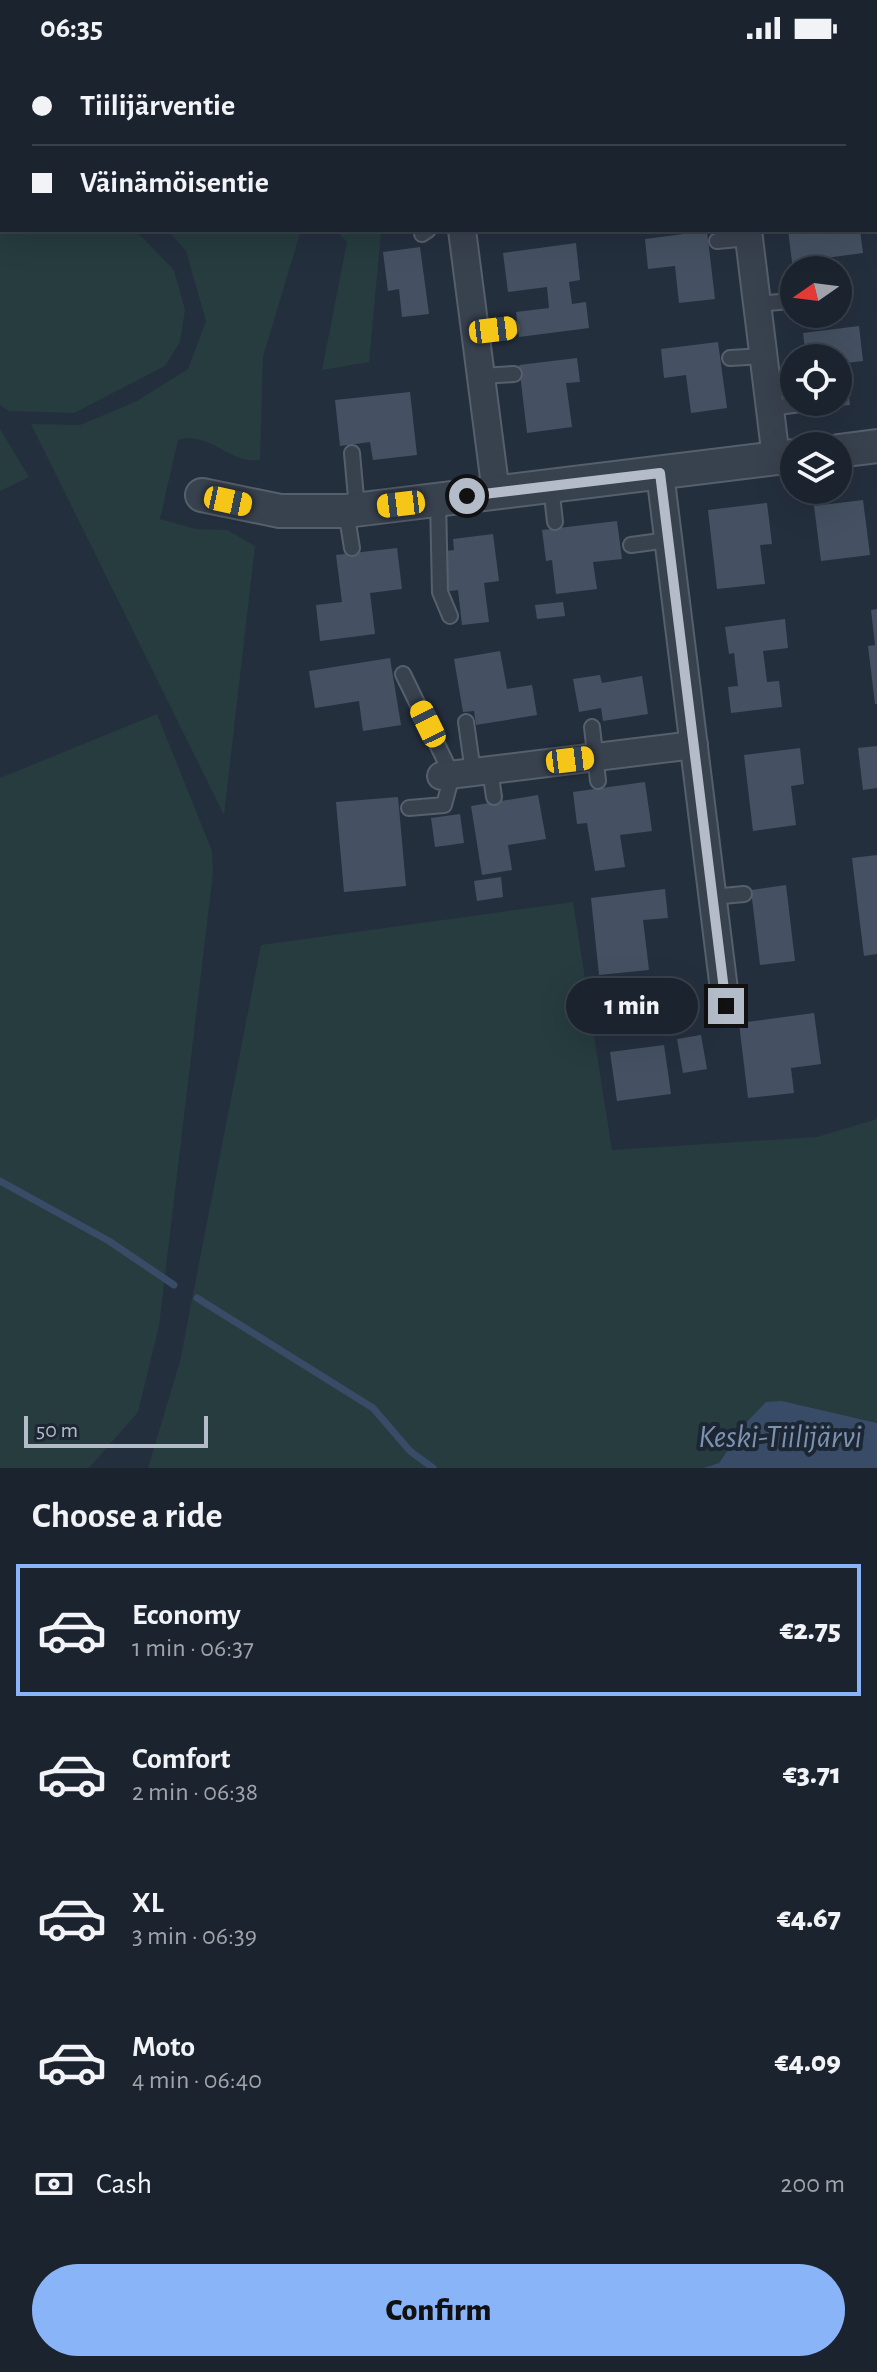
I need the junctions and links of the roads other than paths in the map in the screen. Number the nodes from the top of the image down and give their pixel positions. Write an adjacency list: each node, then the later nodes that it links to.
1 (462, 232): 7 (street)
2 (749, 234): 3 (lane); 5 (street)
3 (717, 241)
4 (780, 302): 5 (lane)
5 (757, 304): 8 (street)
6 (511, 328): 7 (lane)
7 (475, 332): 11 (street)
8 (764, 356): 9 (lane); 13 (street)
9 (730, 358)
10 (514, 374): 11 (lane)
11 (481, 376): 21 (street)
12 (780, 407): 13 (lane)
13 (770, 408): 14 (street)
14 (780, 441)
15 (877, 446): 16 (street)
16 (852, 449)
17 (352, 453): 24 (lane)
18 (780, 458): 19 (street)
19 (660, 473): 20 (street); 26 (street)
20 (551, 486): 21 (street); 25 (lane)
21 (496, 493): 23 (street)
22 (202, 495): 24 (street)
23 (438, 500): 24 (street); 29 (lane)
24 (352, 510): 28 (lane)
25 (555, 522)
26 (668, 540): 27 (lane); 33 (street)
27 (631, 545)
28 (352, 548)
29 (450, 616)
30 (403, 674): 35 (lane)
31 (466, 722): 35 (lane)
32 (592, 727): 34 (lane)
33 (694, 745): 34 (street); 39 (street)
34 (598, 769): 35 (street)
35 (464, 773): 36 (lane); 37 (lane)
36 (494, 797)
37 (409, 808)
38 (744, 894): 39 (lane)
39 (712, 897): 40 (street)
40 (726, 1006)

